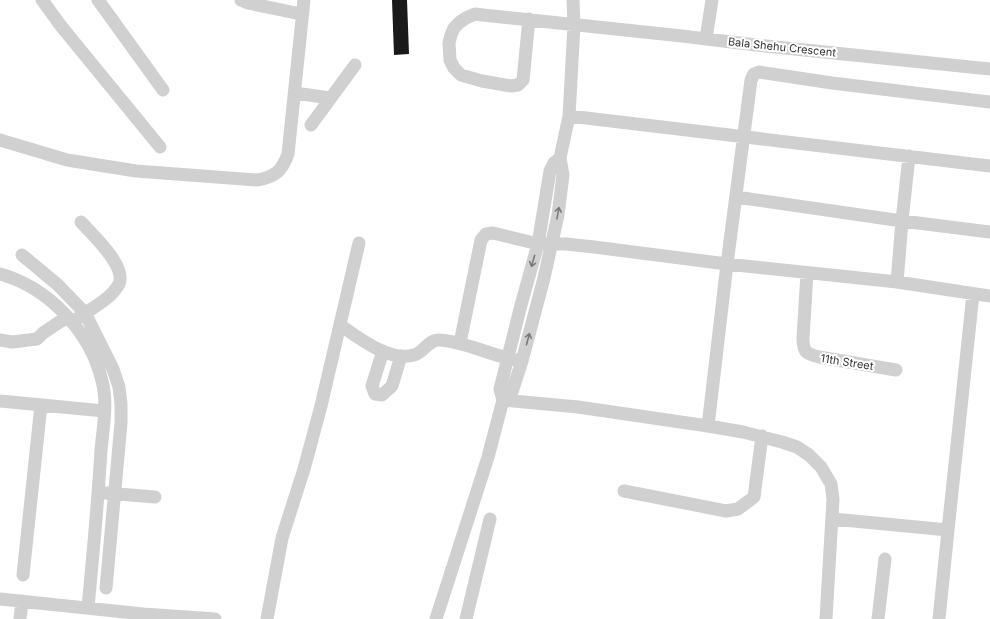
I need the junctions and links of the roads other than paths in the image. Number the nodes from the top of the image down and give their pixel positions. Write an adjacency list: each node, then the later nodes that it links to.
1 (42, 0): 21 (street)
2 (98, 0): 13 (street)
3 (241, 0): 7 (street)
4 (304, 0): 7 (street)
5 (574, 0): 9 (street)
6 (712, 0): 10 (street)
7 (302, 14): 14 (street)
8 (530, 19): 8 (street); 9 (street, Bala Shehu Crescent)
9 (574, 24): 10 (street, Bala Shehu Crescent); 17 (street)
10 (706, 39): 12 (street, Bala Shehu Crescent)
11 (354, 64): 15 (street)
12 (990, 69)
13 (163, 90)
14 (295, 93): 15 (street); 20 (street)
15 (330, 98): 18 (street)
16 (990, 102): 19 (street)
17 (569, 116): 19 (street); 23 (street)
18 (311, 125)
19 (744, 137): 22 (street); 25 (street)
20 (0, 140)
21 (160, 147)
22 (909, 156): 24 (street); 26 (street)
23 (560, 158): 30 (street); 31 (street, one-way to 23)
24 (990, 166)
25 (736, 197): 26 (street); 33 (street)
26 (902, 221): 28 (street); 36 (street)
27 (81, 222): 39 (street)
28 (990, 232)
29 (359, 242): 41 (street)
30 (538, 244): 31 (street); 43 (street); 46 (street, one-way to 46)
31 (552, 245): 33 (street); 47 (street, one-way to 31)
32 (22, 255): 39 (street)
33 (727, 264): 34 (street); 53 (street)
34 (807, 273): 36 (street); 48 (street, 11th Street)
35 (0, 274): 40 (street)
36 (897, 282): 37 (street)
37 (973, 294): 38 (street); 61 (street)
38 (990, 296)
39 (85, 313): 40 (street); 57 (street)
40 (70, 320): 42 (street); 52 (street)
41 (340, 325): 44 (street); 71 (street)
42 (0, 340)
43 (460, 343): 45 (street); 46 (street)
44 (383, 351): 45 (street); 45 (street)
45 (401, 356)
46 (507, 358): 47 (street); 49 (street)
47 (522, 361): 49 (street)
48 (896, 370)
49 (503, 400): 53 (street); 72 (street)
50 (0, 401): 51 (street)
51 (41, 405): 52 (street); 63 (street)
52 (104, 411): 56 (street)
53 (708, 426): 54 (street)
54 (762, 436): 55 (street); 60 (street)
55 (624, 491)
56 (98, 493): 57 (street); 67 (street)
57 (114, 494): 58 (street); 64 (street)
58 (155, 497)
59 (490, 519): 73 (street)
60 (833, 519): 61 (street); 74 (street)
61 (948, 530): 76 (street)
62 (885, 559): 75 (street)
63 (23, 575)
64 (106, 588)
65 (0, 598): 66 (street)
66 (22, 601): 67 (street); 69 (street)
67 (88, 607): 68 (street)
68 (143, 616): 70 (street)
69 (20, 619)
70 (215, 619)
71 (267, 619)
72 (436, 619)
73 (466, 619)
74 (826, 619)
75 (878, 619)
76 (940, 619)

